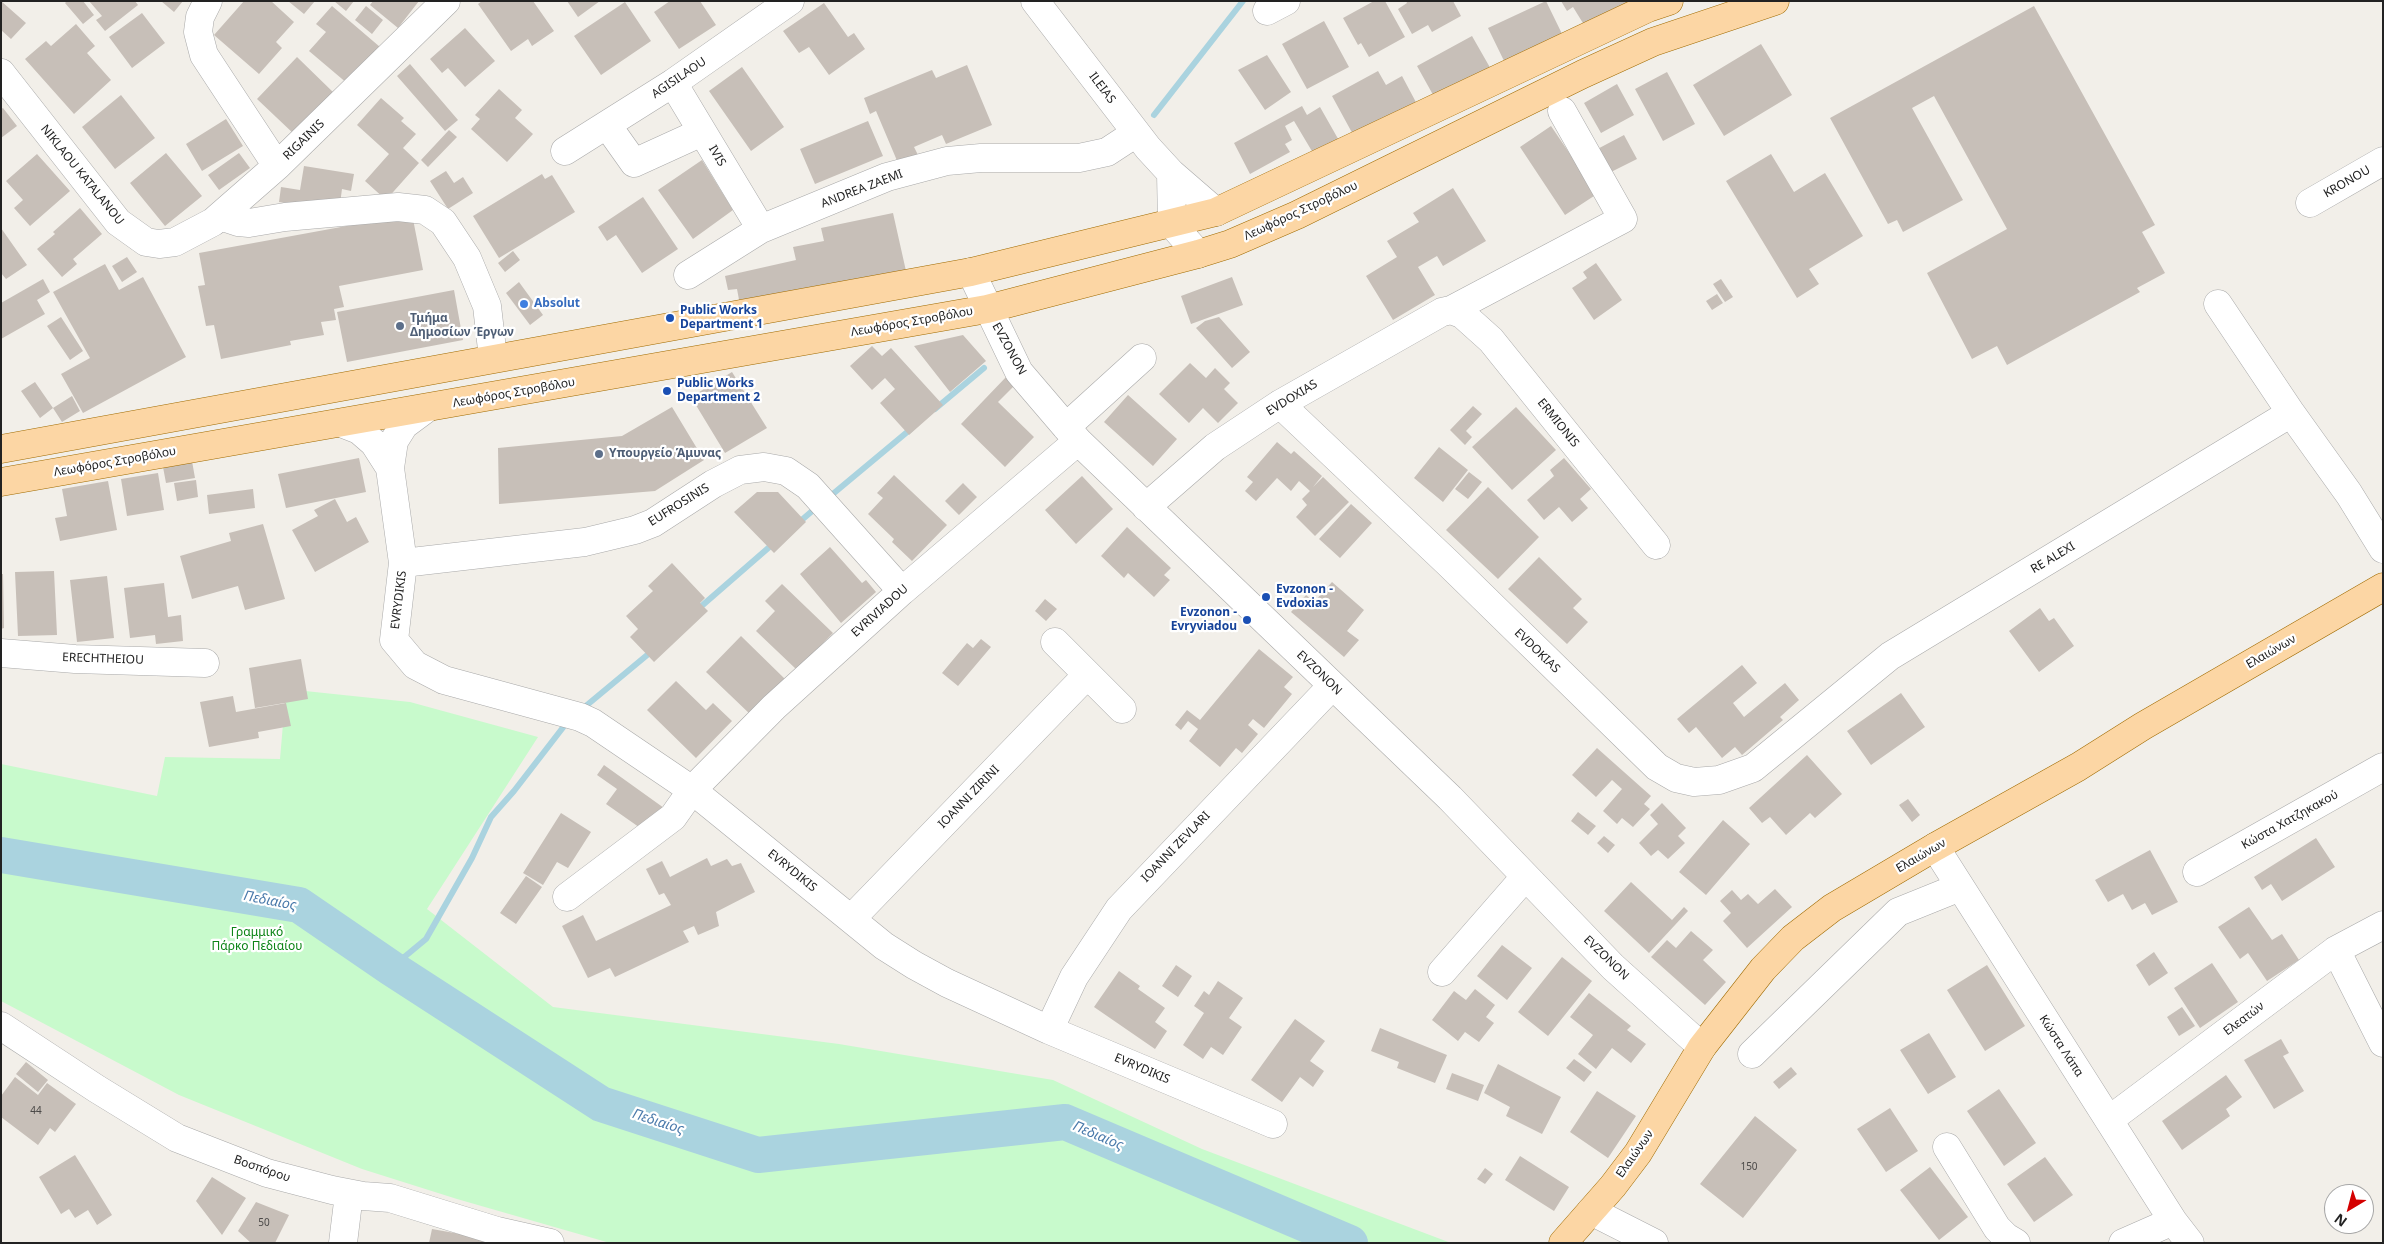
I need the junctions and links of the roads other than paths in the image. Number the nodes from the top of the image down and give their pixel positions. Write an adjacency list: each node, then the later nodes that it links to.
1 (208, 1): 15 (street, RIGAINIS)
2 (446, 1): 15 (street, RIGAINIS)
3 (790, 1): 8 (street, AGISILAOU)
4 (1035, 1): 12 (street, ILEIAS)
5 (1668, 1): 18 (main road)
6 (1775, 1): 22 (main road, Λεωφόρος Στροβόλου)
7 (1, 73): 19 (street, NIKLAOU KATALANOU)
8 (673, 83): 10 (street, AGISILAOU); 11 (street, IVIS)
9 (1562, 111): 27 (street, EVDOXIAS)
10 (607, 124): 11 (street); 13 (street, AGISILAOU)
11 (702, 132): 21 (street, IVIS)
12 (1136, 133): 16 (street, ILEIAS); 21 (street, ANDREA ZAEMI)
13 (565, 151)
14 (2383, 161): 17 (street, KRONOU)
15 (277, 166): 19 (street, NIKLAOU KATALANOU)
16 (1171, 173): 18 (street, ILEIAS); 20 (street)
17 (2310, 203)
18 (1216, 212): 20 (main road)
19 (220, 216): 28 (street)
20 (1172, 224): 22 (street); 23 (main road)
21 (761, 229): 24 (street, ANDREA ZAEMI)
22 (1198, 254): 26 (main road, Λεωφόρος Στροβόλου)
23 (971, 272): 26 (street, EVZONON); 28 (main road)
24 (688, 275)
25 (2218, 304): 32 (street)
26 (987, 309): 31 (main road, Λεωφόρος Στροβόλου); 34 (street, EVZONON)
27 (1451, 310): 30 (street, EVDOXIAS); 39 (street, ERMIONIS)
28 (493, 358): 35 (main road)
29 (1142, 358): 34 (street, EVRIVIADOU)
30 (1280, 404): 38 (street, EVDOXIAS); 50 (street, EVDOKIAS)
31 (427, 408): 33 (main road, Λεωφόρος Στροβόλου); 36 (street)
32 (2291, 414): 40 (street); 50 (street, RE ALEXI)
33 (341, 423): 36 (street); 37 (main road, Λεωφόρος Στροβόλου)
34 (1072, 434): 38 (street, EVZONON); 43 (street, EVRIVIADOU)
35 (1, 449)
36 (390, 468): 41 (street, EVRYDIKIS)
37 (1, 482)
38 (1146, 507): 48 (street, EVZONON)
39 (1656, 545)
40 (2383, 549)
41 (403, 563): 43 (street, EUFROSINIS); 52 (street, EVRYDIKIS)
42 (2383, 587): 53 (main road, Ελαιώνων)
43 (902, 591): 52 (street, EVRIVIADOU)
44 (1055, 642): 47 (street)
45 (1, 654): 46 (street, ERECHTHEIOU)
46 (205, 663)
47 (1087, 675): 49 (street); 58 (street, IOANNI ZIRINI)
48 (1332, 686): 55 (street, EVZONON); 63 (street, IOANNI ZEVLARI)
49 (1122, 709)
50 (1822, 712)
51 (2383, 767): 54 (street, Κώστα Χατζηκακού)
52 (692, 790): 57 (street, EVRIVIADOU); 58 (street, EVRYDIKIS)
53 (1935, 847): 56 (street, Κώστα Λάπα); 65 (main road, Ελαιώνων)
54 (2197, 872)
55 (1525, 877): 61 (street); 65 (street, EVZONON)
56 (1960, 887): 66 (street); 67 (street, Κώστα Λάπα)
57 (567, 897)
58 (852, 919): 63 (street, EVRYDIKIS)
59 (2383, 925): 60 (street, Ελεατών)
60 (2336, 950): 64 (street); 67 (street, Ελεατών)
61 (1442, 972)
62 (1, 1026): 70 (street, Βοσπόρου)
63 (1048, 1030): 68 (street, EVRYDIKIS)
64 (2383, 1043)
65 (1702, 1047): 71 (main road, Ελαιώνων)
66 (1752, 1054)
67 (2109, 1120): 72 (street, Κώστα Λάπα)
68 (1273, 1124)
69 (1947, 1147): 77 (street)
70 (349, 1194): 73 (street); 74 (street, Βοσπόρου)
71 (1591, 1211): 75 (main road, Ελαιώνων); 76 (street)
72 (2174, 1221): 78 (street); 79 (street, Κώστα Λάπα)
73 (344, 1243)
74 (550, 1243)
75 (1563, 1243)
76 (1654, 1243)
77 (2016, 1243)
78 (2123, 1243)
79 (2190, 1243)

